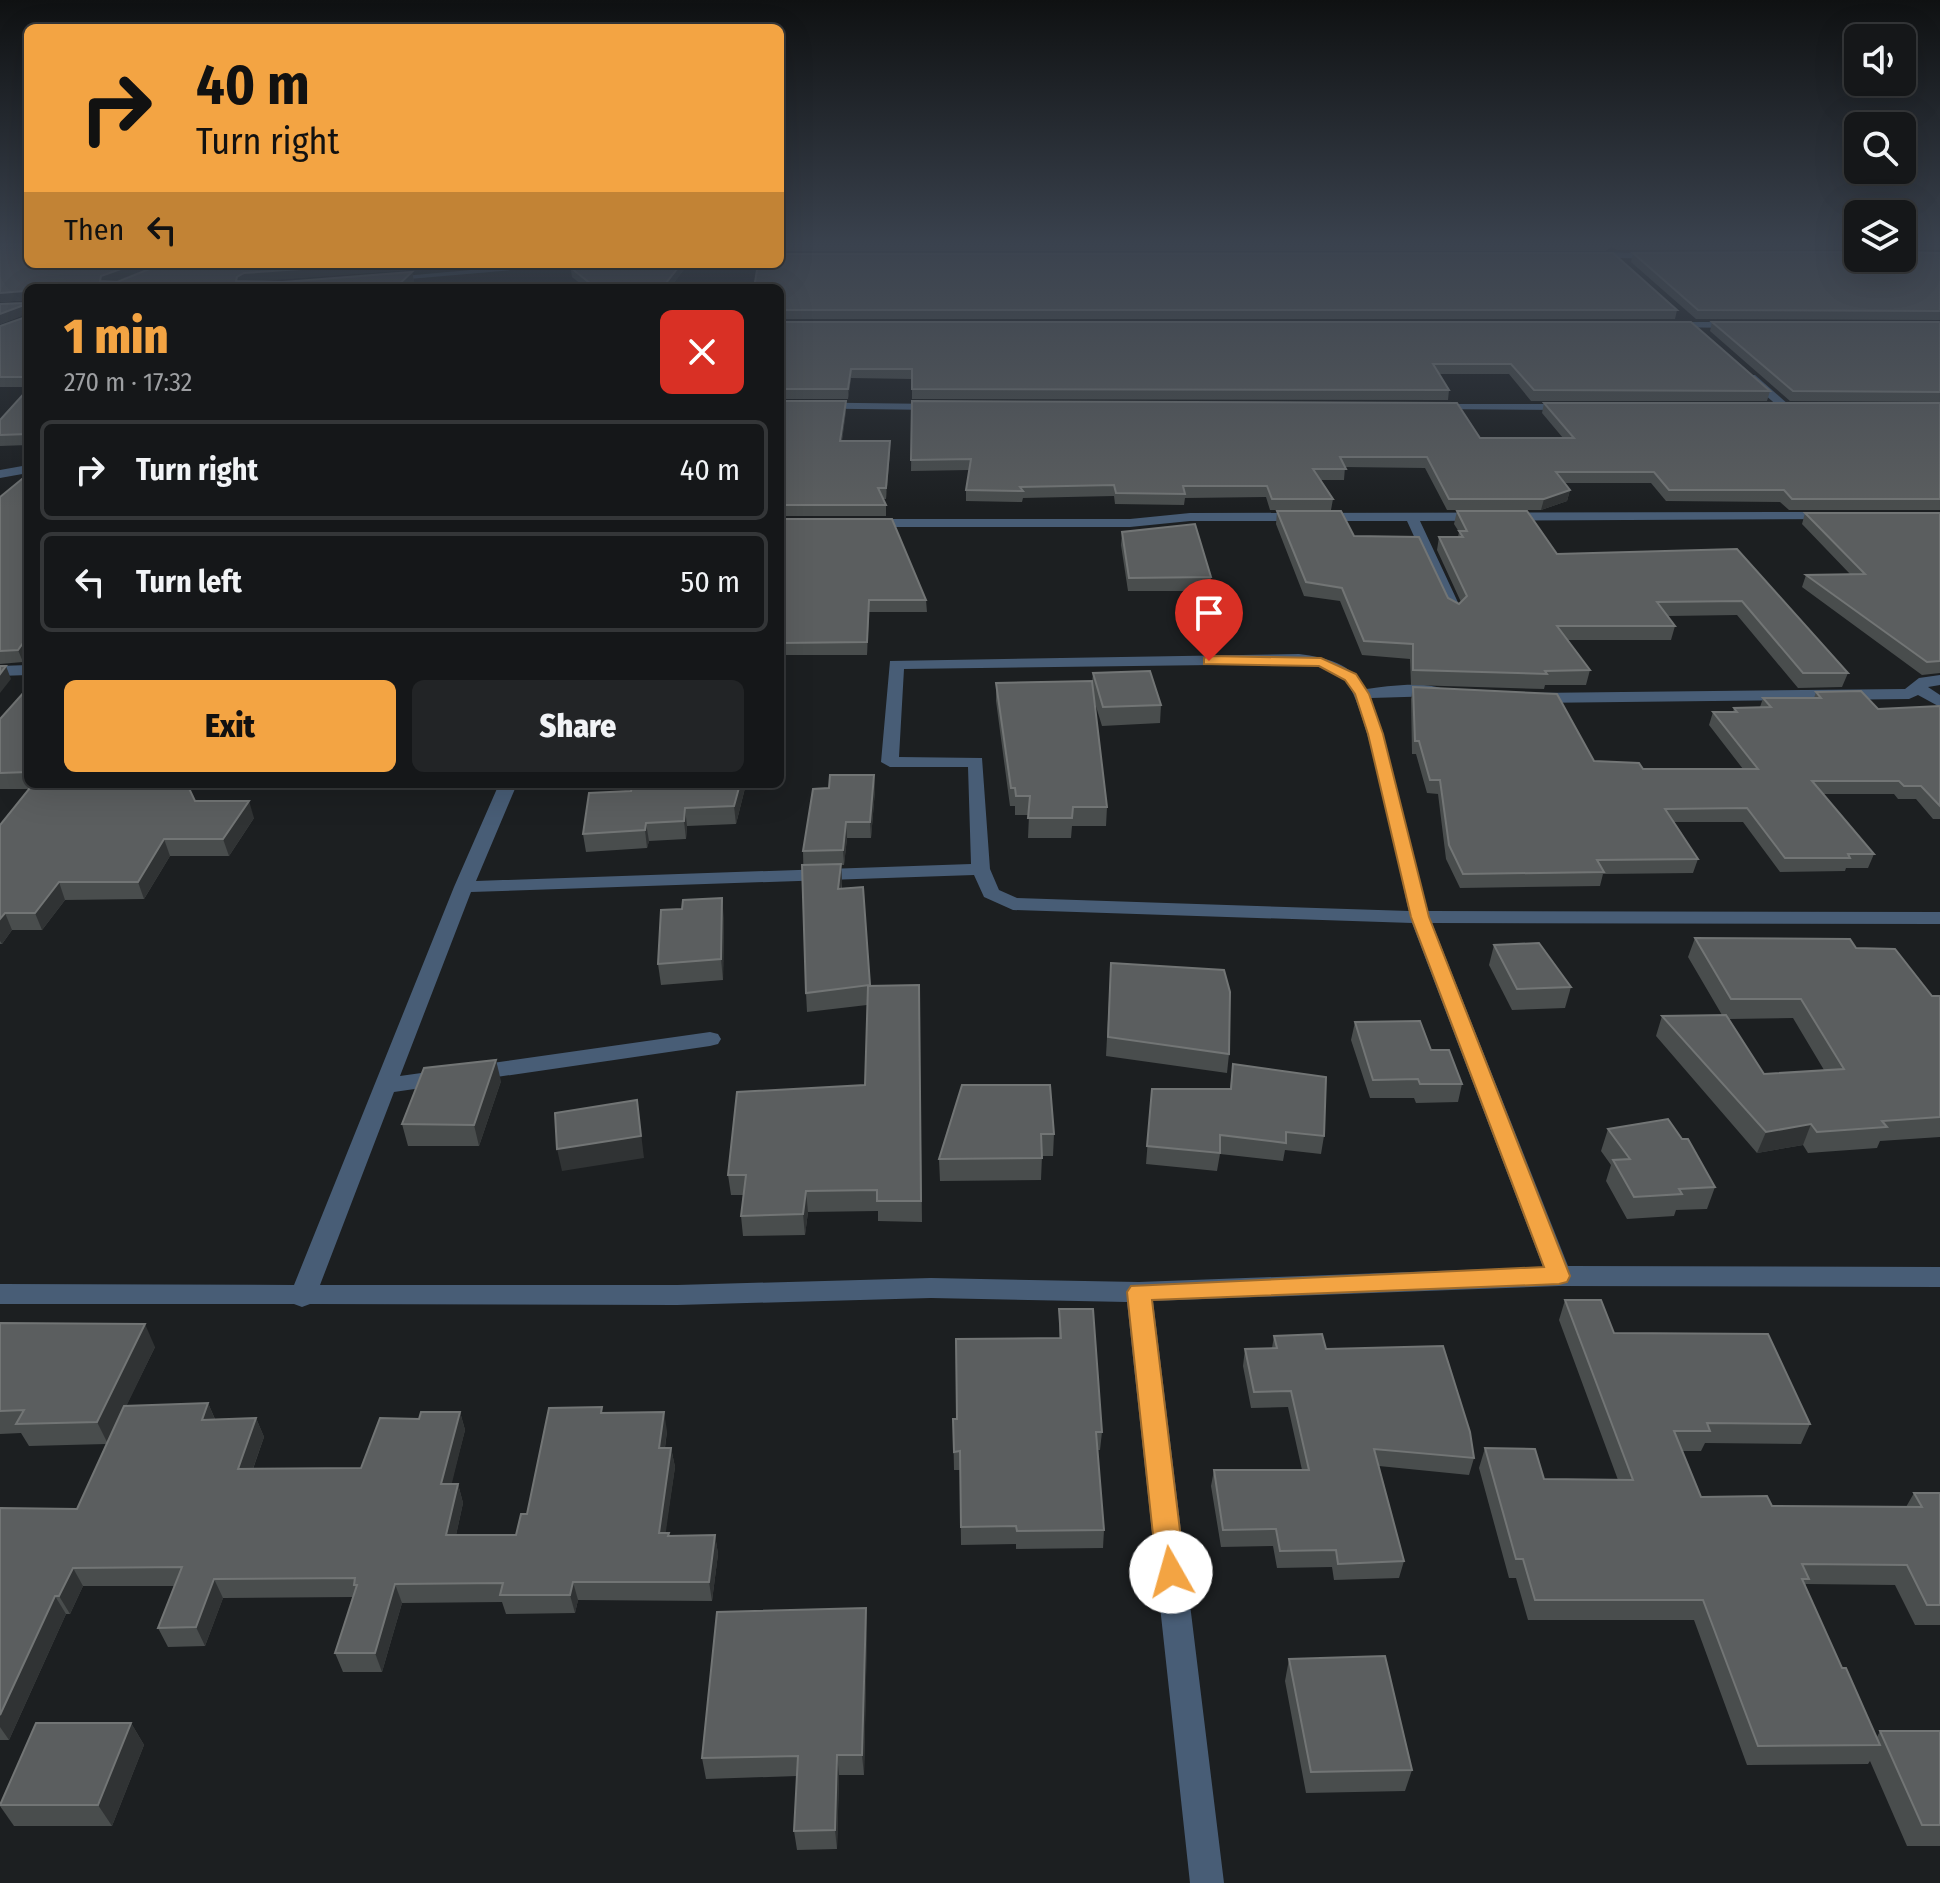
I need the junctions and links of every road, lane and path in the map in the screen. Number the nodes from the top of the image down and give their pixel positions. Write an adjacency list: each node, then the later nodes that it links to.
1 (1703, 333): 2 (street)
2 (1705, 335)
3 (1739, 366): 9 (street)
4 (784, 405): 5 (street)
5 (942, 407)
6 (1419, 407): 7 (street)
7 (1578, 407)
8 (1769, 407): 9 (street)
9 (1785, 407): 10 (street)
10 (1800, 407)
11 (24, 470): 12 (street)
12 (0, 474)
13 (1851, 516): 14 (street)
14 (1412, 517): 15 (street); 16 (street)
15 (853, 523)
16 (1455, 611)
17 (24, 670): 18 (street)
18 (0, 671)
19 (1940, 680): 20 (street)
20 (1917, 687): 23 (street); 24 (street)
21 (1451, 692): 22 (street)
22 (1362, 694): 26 (street); 28 (street)
23 (1510, 697)
24 (1940, 702)
25 (506, 788): 27 (street)
26 (981, 869): 27 (street); 28 (street)
27 (464, 887): 31 (street)
28 (1420, 917): 29 (street); 32 (street)
29 (1940, 918)
30 (710, 1039): 31 (street)
31 (385, 1086): 36 (street)
32 (1559, 1276): 33 (street); 34 (street)
33 (1940, 1277)
34 (1139, 1292): 36 (street); 37 (street)
35 (0, 1294): 36 (street)
36 (302, 1297)
37 (1207, 1883)

